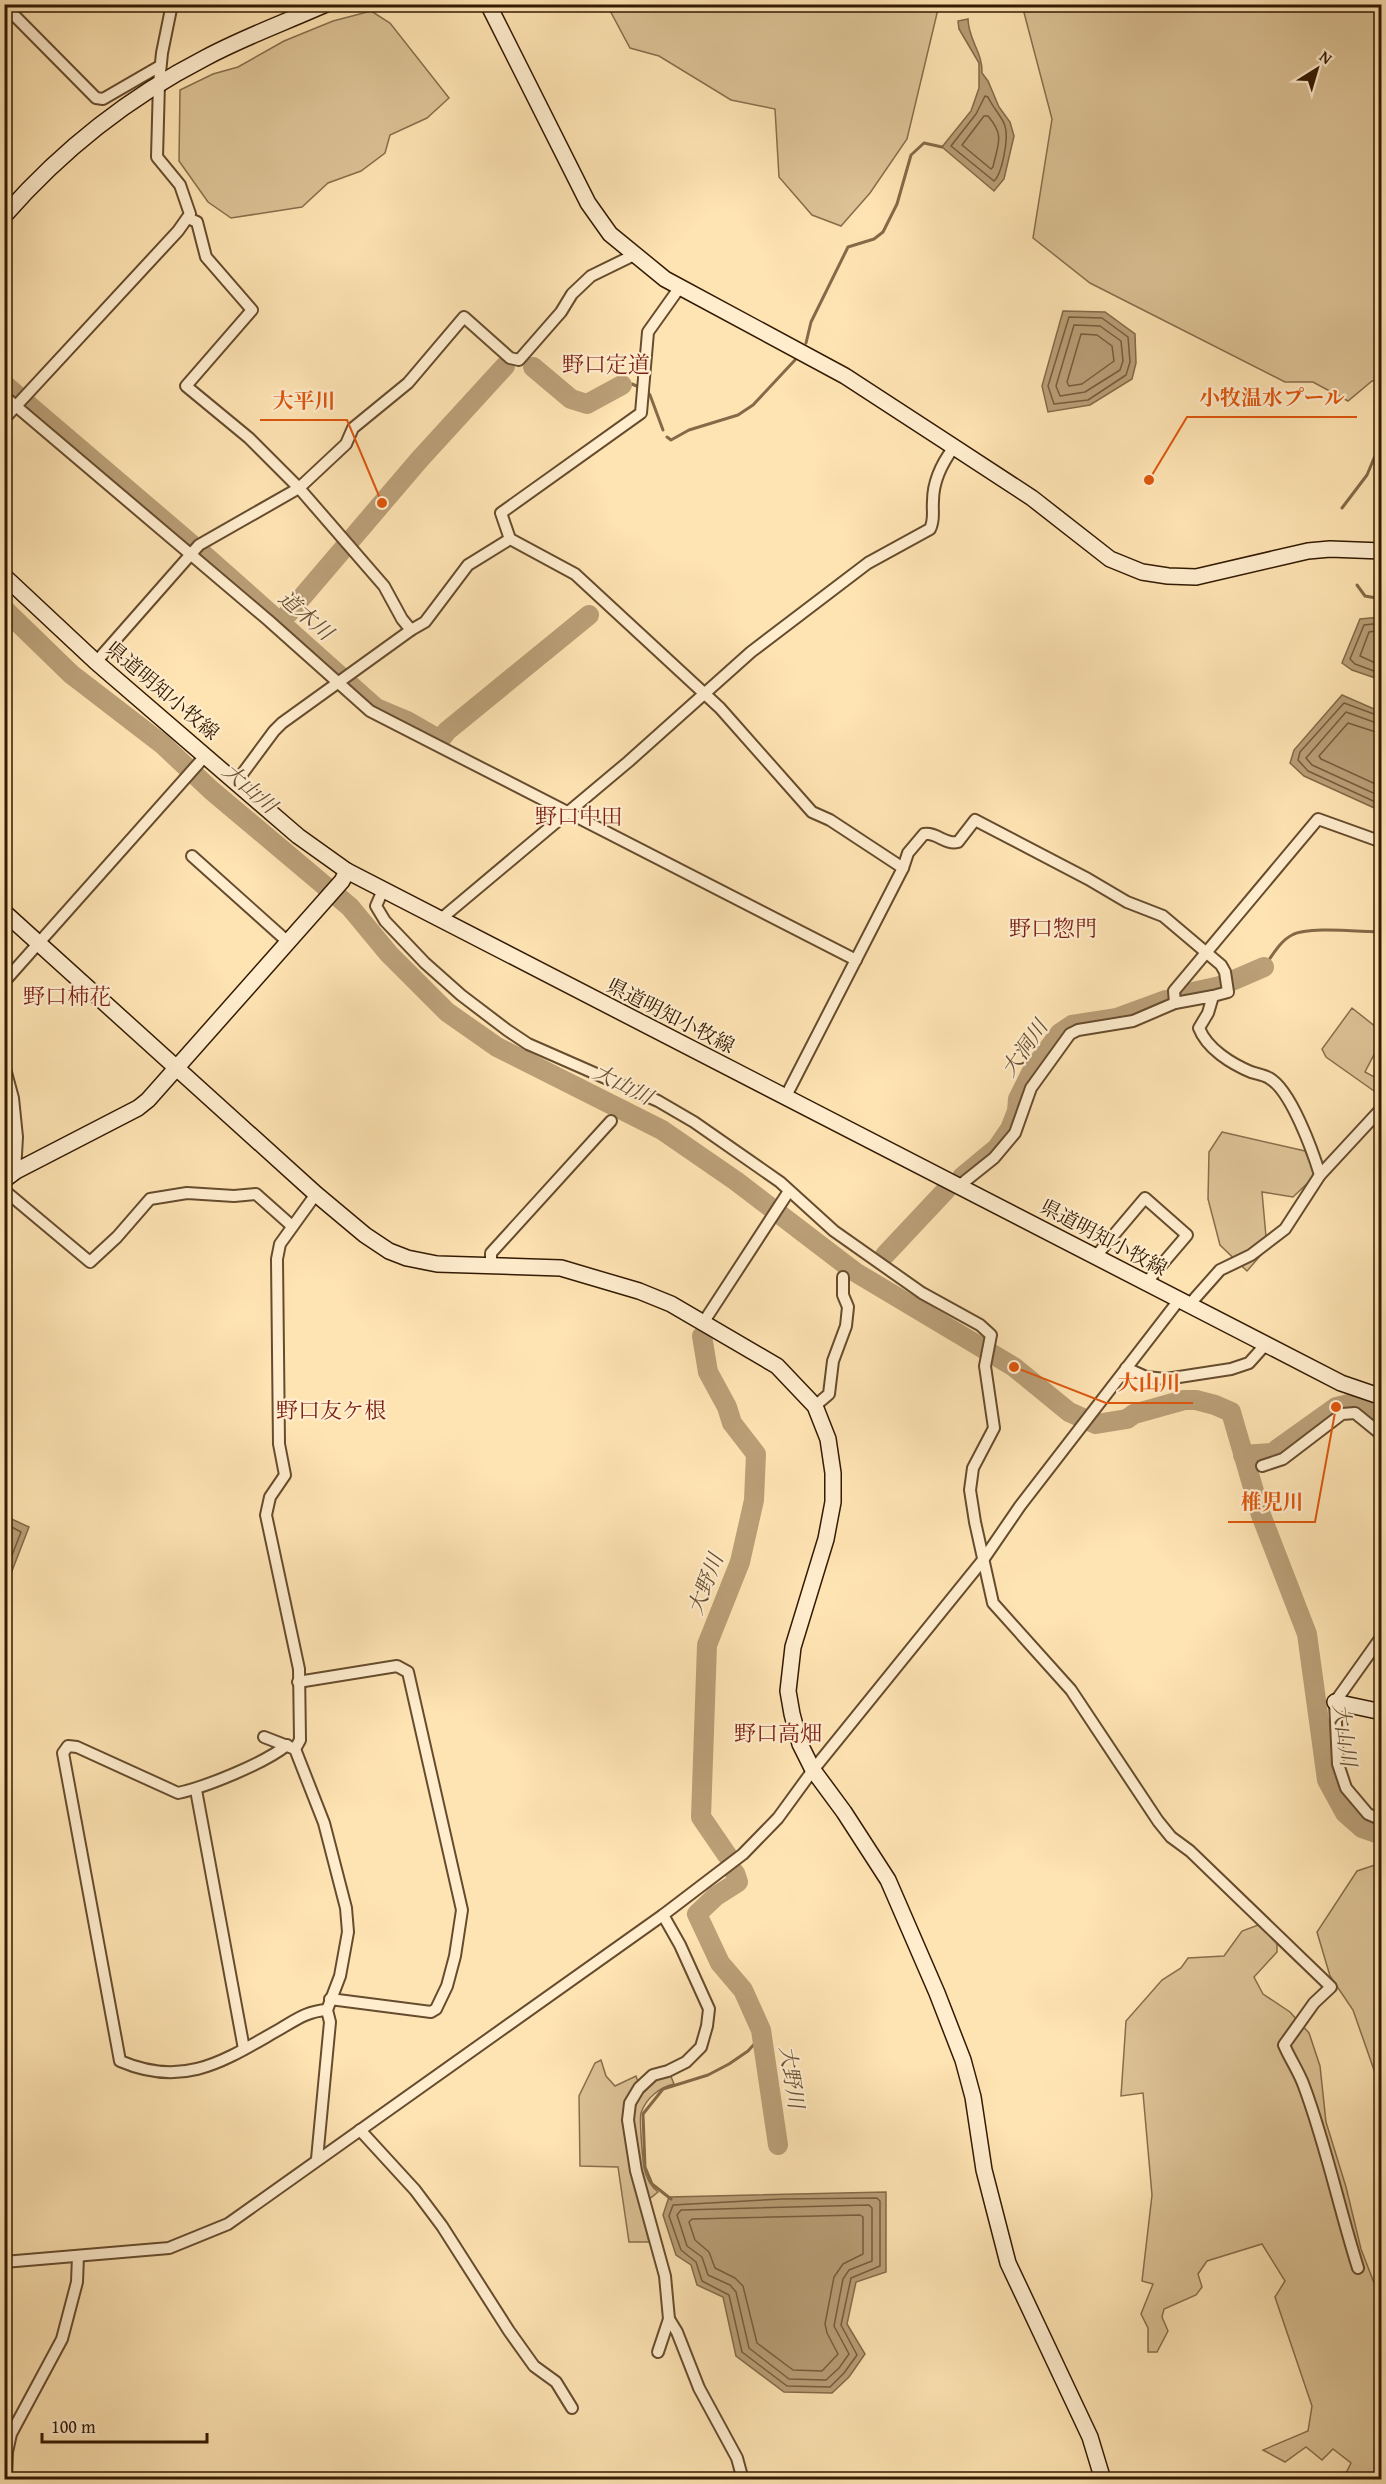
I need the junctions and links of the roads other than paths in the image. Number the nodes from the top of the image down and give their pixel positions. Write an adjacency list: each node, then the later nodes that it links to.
1 (172, 4): 5 (street)
2 (326, 4): 6 (street)
3 (488, 4): 9 (street)
4 (8, 10): 5 (street)
5 (160, 66): 6 (street)
6 (159, 83): 7 (street); 8 (street)
7 (4, 216)
8 (188, 218): 12 (street); 15 (street)
9 (634, 255): 10 (street); 15 (street)
10 (680, 287): 14 (street); 16 (street)
11 (4, 396): 12 (street)
12 (21, 401): 13 (street); 17 (street)
13 (4, 419)
14 (954, 447): 18 (street); 23 (street)
15 (299, 488): 17 (street); 20 (street)
16 (510, 538): 20 (street); 23 (street)
17 (194, 551): 21 (street); 22 (street)
18 (1382, 551)
19 (4, 576): 21 (street, 県道明知小牧線)
20 (411, 630): 22 (street)
21 (96, 662): 24 (street, 県道明知小牧線)
22 (337, 683): 25 (street); 26 (street)
23 (705, 696): 26 (street); 29 (street)
24 (204, 757): 25 (street, 県道明知小牧線); 35 (street)
25 (237, 781): 30 (street, 県道明知小牧線)
26 (568, 813): 33 (street); 37 (street)
27 (1382, 842): 36 (street)
28 (192, 856): 34 (street)
29 (903, 868): 36 (street); 37 (street)
30 (344, 876): 31 (street, 県道明知小牧線); 34 (street)
31 (383, 890): 33 (street, 県道明知小牧線); 51 (street)
32 (4, 912): 35 (street)
33 (441, 918): 43 (street, 県道明知小牧線)
34 (293, 937): 42 (street)
35 (39, 942): 38 (street); 42 (street)
36 (1207, 954): 39 (street); 40 (street)
37 (856, 960): 43 (street)
38 (4, 982)
39 (1213, 996): 40 (street); 46 (street)
40 (1175, 1003): 48 (street)
41 (4, 1065): 47 (street)
42 (177, 1069): 47 (street); 50 (street)
43 (786, 1096): 48 (street, 県道明知小牧線)
44 (1382, 1108): 46 (street)
45 (611, 1120): 54 (street)
46 (1320, 1175): 57 (street)
47 (7, 1177)
48 (959, 1186): 53 (street, 県道明知小牧線)
49 (4, 1190): 52 (street)
50 (316, 1194): 52 (street); 54 (street)
51 (787, 1194): 58 (street); 65 (street)
52 (292, 1227): 67 (street)
53 (1096, 1256): 56 (street, 県道明知小牧線); 56 (street)
54 (491, 1264): 58 (street)
55 (843, 1277): 62 (street)
56 (1146, 1283): 57 (street, 県道明知小牧線)
57 (1184, 1303): 59 (street, 県道明知小牧線); 60 (street)
58 (704, 1323): 62 (street)
59 (1266, 1344): 60 (street); 61 (street, 県道明知小牧線)
60 (1126, 1368): 65 (street)
61 (1382, 1397)
62 (815, 1406): 72 (street)
63 (1382, 1435): 64 (street)
64 (1262, 1466)
65 (982, 1560): 72 (street); 82 (street)
66 (1382, 1636): 68 (street)
67 (298, 1682): 71 (street); 76 (street)
68 (1335, 1702): 69 (street); 74 (street)
69 (1382, 1712)
70 (264, 1737): 71 (street)
71 (291, 1747): 73 (street); 76 (street)
72 (813, 1770): 75 (street); 88 (street)
73 (196, 1790): 77 (street); 77 (street)
74 (1382, 1820)
75 (663, 1915): 78 (street); 83 (street)
76 (328, 2004): 77 (street); 79 (street)
77 (244, 2049)
78 (360, 2130): 79 (street); 85 (street)
79 (317, 2159): 80 (street)
80 (78, 2256): 81 (street); 86 (street)
81 (4, 2262)
82 (1359, 2268)
83 (669, 2319): 84 (street); 87 (street)
84 (658, 2352)
85 (572, 2408)
86 (6, 2480)
87 (743, 2480)
88 (1103, 2480)

